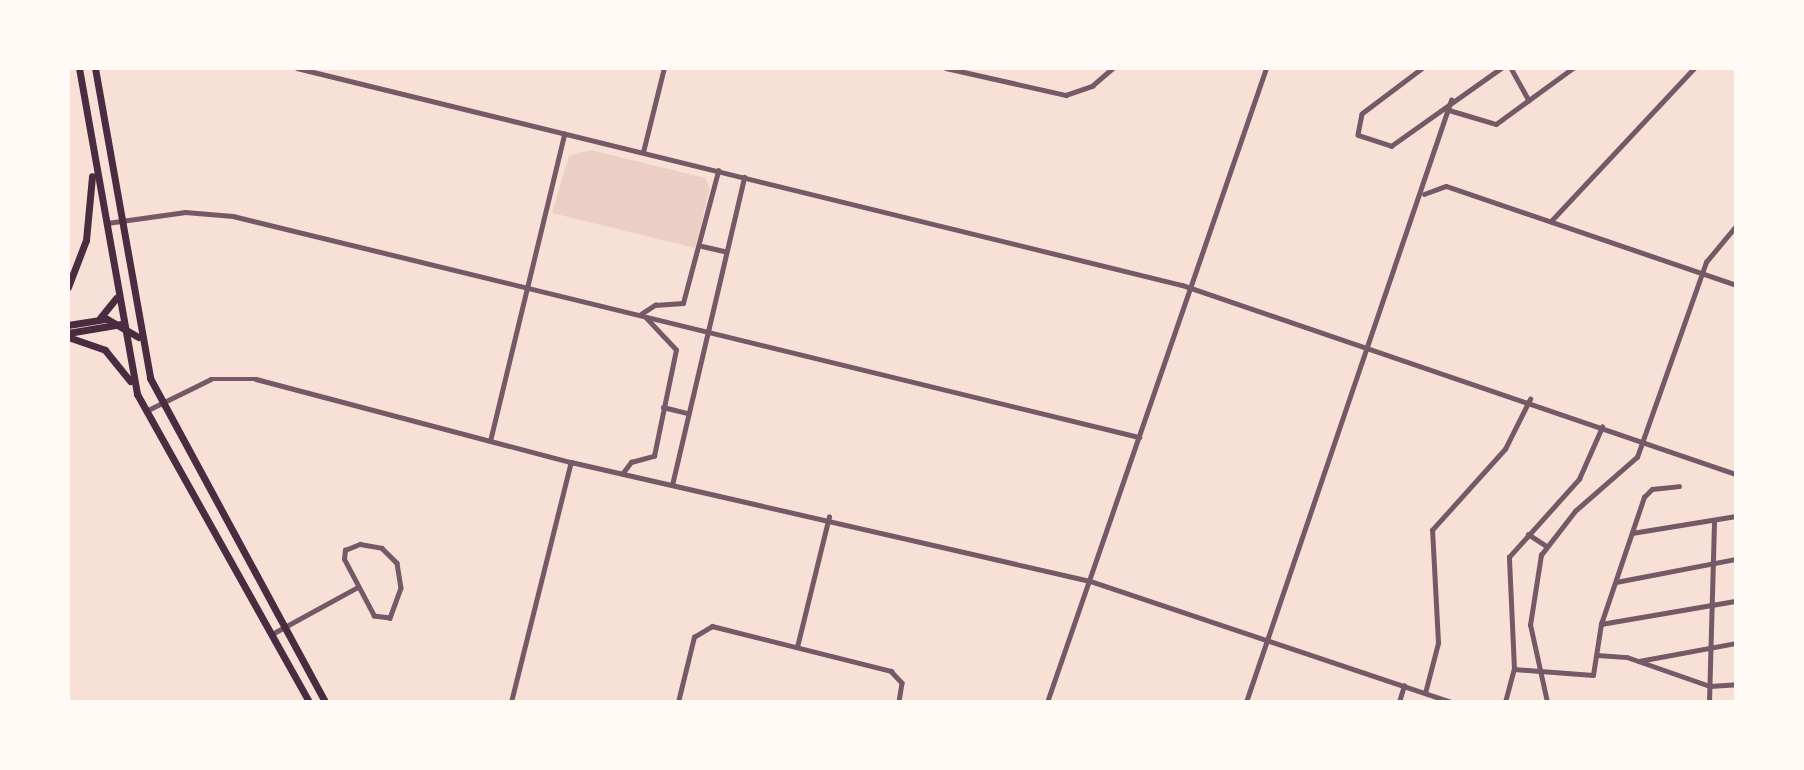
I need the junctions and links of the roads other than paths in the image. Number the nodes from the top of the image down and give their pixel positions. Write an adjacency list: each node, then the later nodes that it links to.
1 (79, 68): 18 (main road)
2 (95, 68): 22 (main road)
3 (297, 68): 16 (street)
4 (664, 68): 17 (street)
5 (946, 68): 6 (street)
6 (1113, 68)
7 (1266, 68): 31 (street)
8 (1423, 68): 13 (street)
9 (1501, 68): 13 (street)
10 (1511, 68): 14 (street)
11 (1573, 68): 14 (street)
12 (1694, 68): 23 (street)
13 (1451, 100): 15 (street)
14 (1529, 100): 15 (street)
15 (1449, 110): 21 (street)
16 (564, 134): 17 (street); 33 (street)
17 (643, 152): 19 (street)
18 (92, 167): 24 (main road); 30 (main road)
19 (718, 171): 20 (street); 26 (street)
20 (744, 177): 27 (street); 31 (street)
21 (1424, 194): 23 (street); 42 (street)
22 (118, 221): 24 (street); 32 (main road); 33 (street)
23 (1551, 221): 28 (street)
24 (104, 224): 34 (main road)
25 (1736, 226): 28 (street)
26 (702, 246): 27 (street); 35 (street)
27 (724, 251): 39 (street)
28 (1702, 272): 29 (street); 52 (street)
29 (1736, 285)
30 (68, 287)
31 (1190, 287): 42 (street); 50 (street)
32 (129, 288): 37 (main road); 41 (main road)
33 (528, 289): 35 (street); 51 (street)
34 (116, 296): 36 (main road); 37 (main road)
35 (642, 315): 39 (street); 46 (street)
36 (96, 320): 37 (main road); 38 (main road)
37 (121, 324): 40 (main road); 41 (main road); 43 (main road)
38 (68, 325)
39 (706, 331): 48 (street); 50 (street)
40 (68, 335): 43 (main road)
41 (140, 342): 45 (main road)
42 (1369, 347): 44 (street); 74 (street)
43 (137, 394): 47 (main road)
44 (1530, 399): 49 (street); 85 (street)
45 (162, 403): 47 (street); 51 (street); 72 (main road)
46 (663, 407): 48 (street); 54 (street)
47 (146, 411): 73 (main road)
48 (687, 413): 56 (street)
49 (1602, 427): 52 (street); 62 (street)
50 (1139, 437): 66 (street)
51 (490, 441): 53 (street)
52 (1644, 442): 55 (street); 63 (street)
53 (571, 462): 54 (street); 88 (street)
54 (622, 474): 56 (street)
55 (1736, 474)
56 (672, 485): 59 (street)
57 (1679, 486): 61 (street)
58 (1736, 516): 60 (street)
59 (829, 517): 66 (street); 76 (street)
60 (1714, 521): 61 (street); 65 (street)
61 (1632, 533): 67 (street)
62 (1528, 534): 63 (street); 81 (street)
63 (1545, 545): 80 (street)
64 (1736, 559): 65 (street)
65 (1714, 563): 67 (street); 70 (street)
66 (1090, 581): 74 (street); 91 (street)
67 (1616, 582): 71 (street)
68 (356, 588): 68 (street); 72 (street)
69 (1736, 601): 70 (street)
70 (1714, 606): 71 (street); 77 (street)
71 (1601, 624): 78 (street)
72 (285, 628): 73 (street); 87 (main road)
73 (272, 634): 86 (main road)
74 (1268, 638): 83 (street); 92 (street)
75 (1736, 643): 77 (street)
76 (797, 647): 89 (street); 90 (street)
77 (1713, 648): 79 (street); 84 (street)
78 (1597, 655): 79 (street); 80 (street)
79 (1638, 661): 84 (street)
80 (1538, 666): 81 (street); 96 (street)
81 (1514, 669): 95 (street)
82 (1736, 684): 84 (street)
83 (1404, 686): 85 (street); 93 (street)
84 (1710, 687): 97 (street)
85 (1425, 693): 94 (street)
86 (309, 702)
87 (325, 702)
88 (511, 702)
89 (678, 702)
90 (899, 702)
91 (1047, 702)
92 (1246, 702)
93 (1399, 702)
94 (1451, 702)
95 (1505, 702)
96 (1547, 702)
97 (1709, 702)

